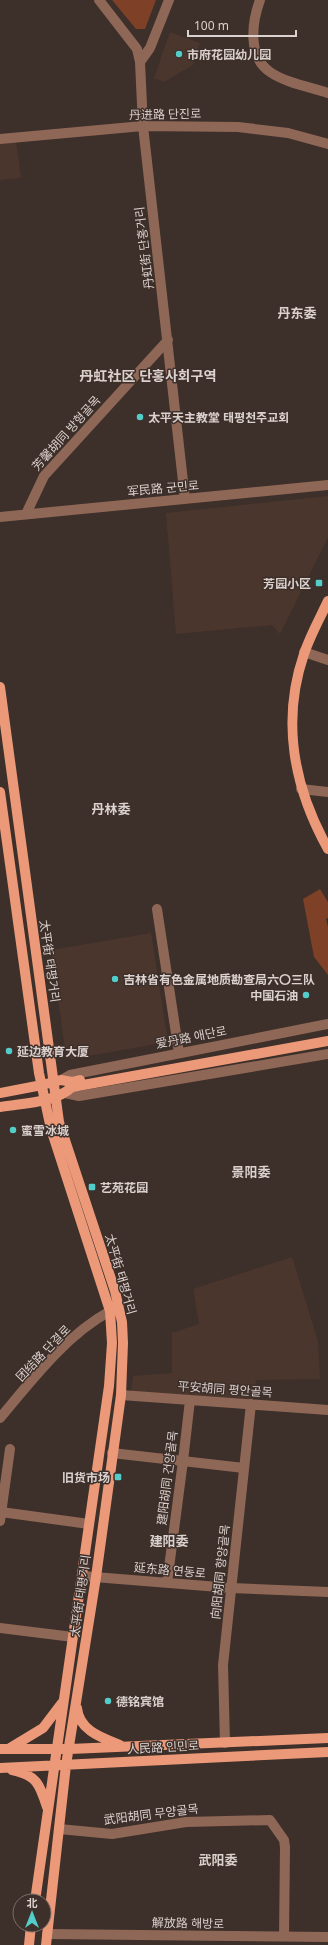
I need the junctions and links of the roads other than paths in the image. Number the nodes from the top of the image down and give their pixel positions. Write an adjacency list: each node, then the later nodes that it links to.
1 (99, 0): 4 (street, 丹虹街 단홍거리)
2 (169, 0): 4 (street)
3 (260, 0): 5 (street)
4 (140, 62): 6 (street, 丹虹街 단홍거리)
5 (328, 93)
6 (143, 126): 7 (street, 丹进路 단진로); 8 (street, 丹进路 단진로); 9 (street, 丹虹街 단홍거리)
7 (0, 139)
8 (328, 144)
9 (168, 340): 11 (street, 丹虹街 단홍거리); 12 (street, 芳馨胡同 방형골목)
10 (328, 485): 11 (street, 军民路 군민로)
11 (185, 499): 12 (street, 军民路 군민로)
12 (26, 514): 13 (street, 军民路 군민로)
13 (0, 517)
14 (328, 601): 15 (main road)
15 (304, 652): 16 (street); 18 (main road)
16 (328, 660)
17 (0, 687): 28 (main road, 太平街 태평거리)
18 (301, 788): 20 (street); 21 (main road)
19 (0, 792): 29 (main road, 太平街 태평거리)
20 (328, 792)
21 (328, 849)
22 (157, 909): 26 (street)
23 (328, 1024): 26 (street, 爱丹路 애단로)
24 (328, 1034): 28 (main road, 爱丹路 애단로)
25 (328, 1041): 32 (main road)
26 (179, 1053): 28 (street, 爱丹路 애단로)
27 (328, 1054): 32 (street)
28 (57, 1081): 29 (main road, 爱丹路 애단로); 32 (main road, 太平街 태평거리)
29 (42, 1085): 30 (main road, 爱丹路 애단로); 33 (main road, 太平街 태평거리)
30 (13, 1090): 31 (main road, 爱丹路 애단로); 34 (main road)
31 (0, 1093)
32 (61, 1094): 33 (main road); 37 (main road, 太平街 태평거리)
33 (45, 1099): 34 (main road); 36 (main road, 太平街 태평거리)
34 (16, 1104): 35 (main road)
35 (0, 1107)
36 (110, 1311): 41 (street, 团结路 단결로); 47 (main road, 太平街 태평거리)
37 (120, 1395): 38 (street, 平安胡同 평안골목); 43 (main road, 太平街 태평거리)
38 (190, 1400): 39 (street, 平安胡同 평안골목); 44 (street, 建阳胡同 건양골목)
39 (251, 1404): 40 (street, 平安胡同 평안골목); 45 (street, 向阳胡同 향양골목)
40 (328, 1410)
41 (0, 1418)
42 (10, 1449): 46 (street)
43 (112, 1453): 44 (street); 49 (main road, 太平街 태평거리)
44 (184, 1462): 45 (street); 50 (street, 建阳胡同 건양골목)
45 (244, 1468): 51 (street, 向阳胡同 향양골목)
46 (0, 1518): 47 (street)
47 (89, 1524): 48 (main road, 太平街 태평거리)
48 (82, 1576): 49 (street, 延东路 연동로); 54 (main road, 太平街 태평거리)
49 (96, 1577): 50 (street, 延东路 연동로); 56 (main road, 太平街 태평거리)
50 (167, 1583): 51 (street, 延东路 연동로)
51 (231, 1588): 52 (street, 延东路 연동로); 58 (street, 向阳胡同 향양골목)
52 (328, 1592)
53 (0, 1628): 54 (street)
54 (73, 1637): 55 (main road, 太平街 태평거리)
55 (64, 1700): 60 (main road, 太平街 태평거리); 61 (main road)
56 (77, 1701): 59 (main road); 62 (main road, 太平街 태평거리)
57 (328, 1738): 58 (main road, 人民路 인민로)
58 (225, 1743): 59 (main road, 人民路 인민로)
59 (124, 1746): 62 (main road, 人民路 인민로)
60 (57, 1748): 61 (main road, 人民路 인민로); 62 (main road, 人民路 인민로); 64 (main road, 太平街 태평거리)
61 (4, 1749)
62 (70, 1749): 65 (main road, 太平街 태평거리)
63 (328, 1752): 65 (main road, 人民路 인민로)
64 (54, 1765): 65 (main road, 人民路 인민로); 66 (main road, 人民路 인민로); 67 (main road, 太平街 태평거리)
65 (66, 1765): 68 (main road, 太平街 태평거리)
66 (0, 1768): 67 (main road)
67 (48, 1810): 69 (main road, 太平街 태평거리)
68 (59, 1829): 71 (main road, 太平街 태평거리); 72 (street, 武阳胡同 무양골목)
69 (36, 1893)
70 (30, 1933): 75 (main road)
71 (47, 1934): 74 (street, 解放路 해방로); 76 (main road, 太平街 태평거리)
72 (284, 1937): 73 (street, 解放路 해방로); 74 (street, 解放路 해방로)
73 (328, 1937)
74 (242, 1941)
75 (29, 1945)
76 (46, 1945)

